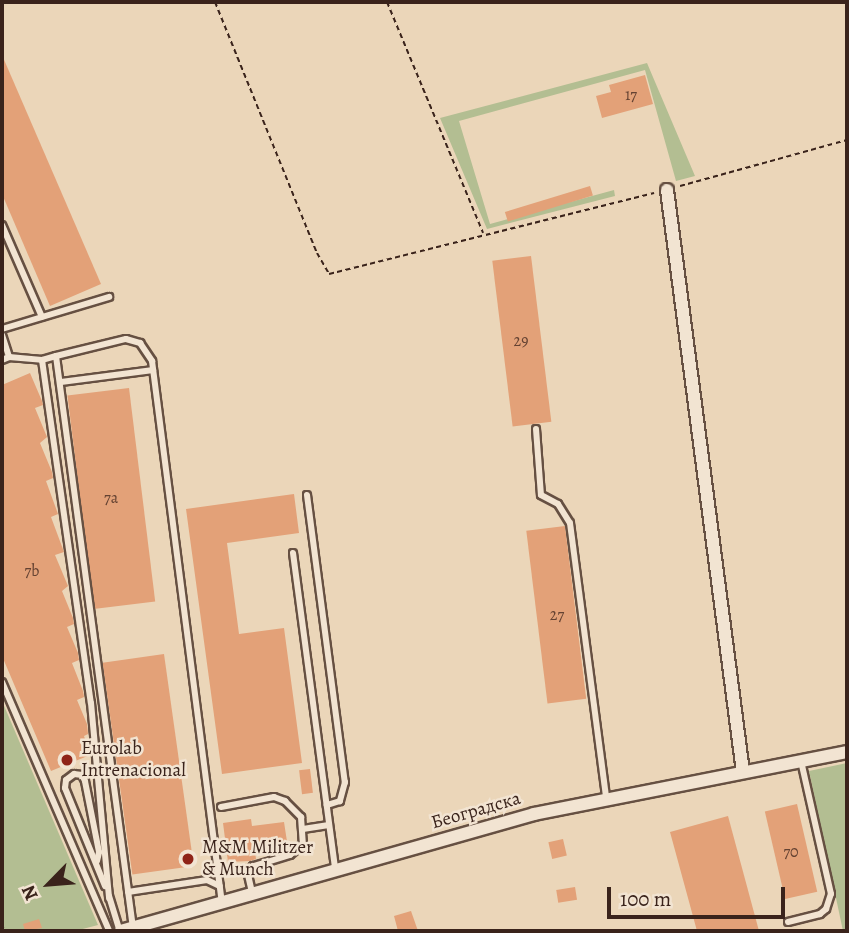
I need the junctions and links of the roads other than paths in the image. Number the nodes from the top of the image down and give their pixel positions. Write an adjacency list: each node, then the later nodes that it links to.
1 (667, 190): 18 (street)
2 (2, 225): 4 (lane)
3 (109, 297): 4 (lane)
4 (42, 317): 5 (lane)
5 (2, 329)
6 (2, 335): 8 (lane)
7 (56, 356): 9 (lane); 10 (lane); 11 (lane)
8 (6, 359): 9 (lane)
9 (42, 360): 29 (lane)
10 (153, 370): 11 (lane); 26 (lane)
11 (61, 382): 27 (lane)
12 (536, 429): 19 (lane)
13 (307, 495): 20 (lane)
14 (293, 553): 20 (lane)
15 (2, 682): 34 (lane)
16 (847, 752): 17 (street, Београдска)
17 (801, 761): 18 (street, Београдска); 31 (lane)
18 (743, 772): 19 (street, Београдска)
19 (606, 798): 25 (street, Београдска)
20 (327, 805): 22 (lane)
21 (221, 807): 23 (lane)
22 (329, 825): 23 (lane); 25 (lane)
23 (303, 829): 28 (lane)
24 (97, 861): 24 (lane); 29 (lane)
25 (335, 871): 28 (street, Београдска)
26 (220, 886): 27 (lane); 30 (lane)
27 (128, 892): 33 (lane)
28 (253, 895): 30 (street, Београдска)
29 (109, 898): 33 (lane)
30 (222, 904): 32 (street, Београдска)
31 (788, 922)
32 (164, 925): 33 (street, Београдска)
33 (125, 930)
34 (109, 931)

